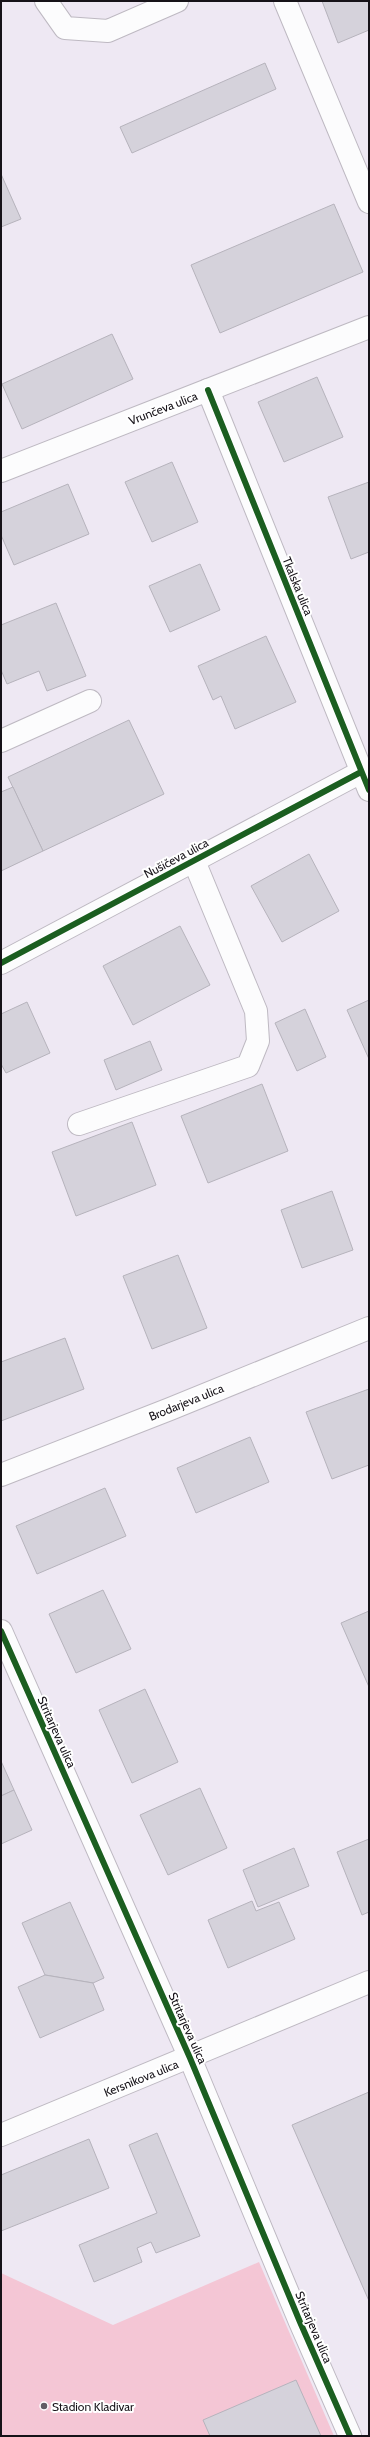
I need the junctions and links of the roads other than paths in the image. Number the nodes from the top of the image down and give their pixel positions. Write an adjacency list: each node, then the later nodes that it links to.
1 (46, 1): 2 (street)
2 (177, 1)
3 (285, 1): 4 (street)
4 (369, 202)
5 (369, 327): 6 (street, Vrunčeva ulica)
6 (208, 390): 7 (street, Vrunčeva ulica); 10 (street, Tkalska ulica)
7 (1, 471)
8 (90, 701): 9 (street)
9 (1, 741)
10 (365, 781): 11 (street, Nušičeva ulica)
11 (194, 861): 12 (street, Nušičeva ulica); 13 (street)
12 (1, 964)
13 (79, 1124)
14 (369, 1328): 15 (street, Brodarjeva ulica)
15 (1, 1475)
16 (1, 1631): 18 (street, Stritarjeva ulica)
17 (369, 1982): 18 (street, Kersnikova ulica)
18 (190, 2058): 19 (street, Kersnikova ulica); 20 (street, Stritarjeva ulica)
19 (1, 2135)
20 (350, 2436)

